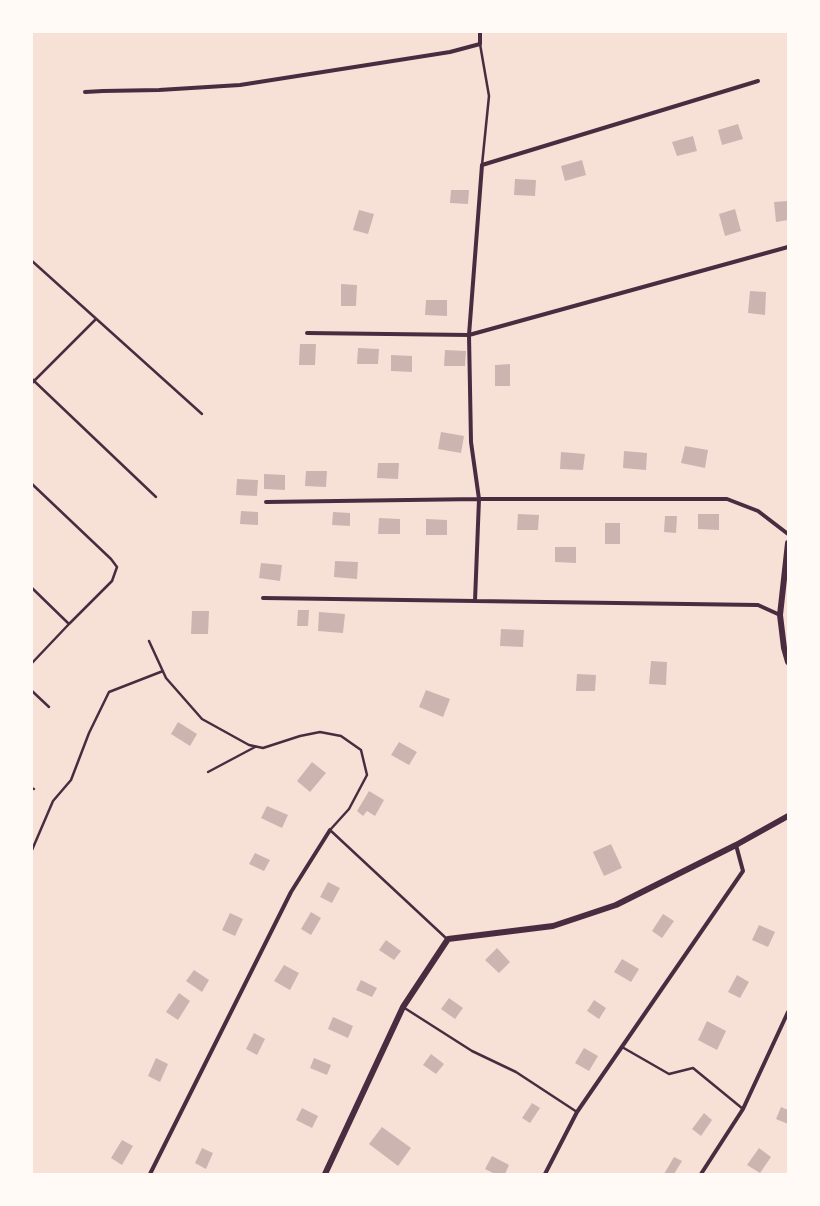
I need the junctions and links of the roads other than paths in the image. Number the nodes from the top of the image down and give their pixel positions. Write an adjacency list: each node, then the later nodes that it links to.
1 (480, 32): 2 (street)
2 (480, 44): 4 (street); 5 (lane)
3 (758, 81): 5 (street)
4 (85, 92)
5 (482, 165): 10 (street)
6 (788, 247): 10 (street)
7 (32, 262): 8 (lane)
8 (96, 319): 11 (lane); 12 (lane)
9 (307, 333): 10 (street)
10 (469, 335): 15 (street)
11 (33, 381): 14 (lane)
12 (202, 414)
13 (32, 484): 23 (lane)
14 (156, 497)
15 (479, 499): 16 (street); 17 (street); 21 (street)
16 (266, 502)
17 (788, 534)
18 (788, 544): 22 (street)
19 (32, 588): 23 (lane)
20 (263, 598): 21 (street)
21 (475, 601): 22 (street)
22 (780, 615): 25 (street)
23 (69, 624): 26 (lane)
24 (149, 641): 27 (lane)
25 (788, 662)
26 (32, 663)
27 (163, 671): 30 (lane); 35 (lane)
28 (32, 691): 29 (lane)
29 (49, 707)
30 (256, 746): 31 (lane); 33 (lane)
31 (208, 772)
32 (788, 816): 34 (street)
33 (330, 830): 36 (lane); 42 (street)
34 (736, 845): 36 (street); 39 (street)
35 (32, 850)
36 (448, 940): 37 (street)
37 (402, 1007): 41 (lane); 43 (street)
38 (788, 1012): 40 (street)
39 (622, 1047): 40 (lane); 41 (street)
40 (743, 1109): 45 (street)
41 (577, 1112): 44 (street)
42 (150, 1174)
43 (325, 1174)
44 (545, 1174)
45 (701, 1174)

